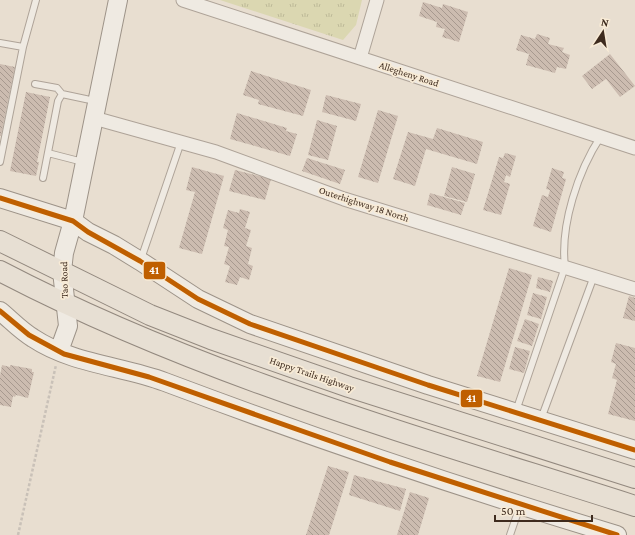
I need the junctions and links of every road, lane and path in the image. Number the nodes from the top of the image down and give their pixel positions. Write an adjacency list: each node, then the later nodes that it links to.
1 (36, 0): 6 (lane)
2 (118, 0): 10 (street, Tao Road)
3 (183, 0): 7 (street, Allegheny Road)
4 (377, 0): 7 (street)
5 (0, 43): 6 (lane)
6 (23, 47): 15 (lane)
7 (360, 58): 11 (street, Allegheny Road)
8 (35, 84): 9 (lane)
9 (62, 94): 10 (lane); 14 (lane)
10 (96, 110): 12 (street, Outerhighway 18 North); 16 (street, Tao Road)
11 (601, 136): 13 (street, Allegheny Road); 22 (lane)
12 (181, 142): 21 (lane); 22 (street, Outerhighway 18 North)
13 (635, 148)
14 (48, 153): 16 (lane); 17 (lane)
15 (0, 162)
16 (84, 162): 19 (street, Tao Road)
17 (43, 178)
18 (0, 198): 19 (street)
19 (73, 221): 21 (street); 24 (street, Tao Road)
20 (0, 241): 24 (main road, Happy Trails Highway)
21 (140, 261): 30 (street)
22 (565, 267): 25 (street, Outerhighway 18 North); 30 (lane)
23 (0, 271): 27 (main road)
24 (62, 272): 27 (street, Tao Road); 33 (main road, Happy Trails Highway)
25 (594, 276): 26 (street, Outerhighway 18 North); 31 (lane)
26 (635, 288)
27 (64, 304): 29 (street, Tao Road); 35 (main road)
28 (0, 311): 29 (street)
29 (59, 351): 34 (street); 37 (path)
30 (515, 413): 31 (street)
31 (540, 421): 32 (street)
32 (635, 450)
33 (635, 478)
34 (521, 504): 36 (street); 38 (lane)
35 (635, 506)
36 (598, 532): 39 (street)
37 (18, 535)
38 (510, 535)
39 (617, 535)

